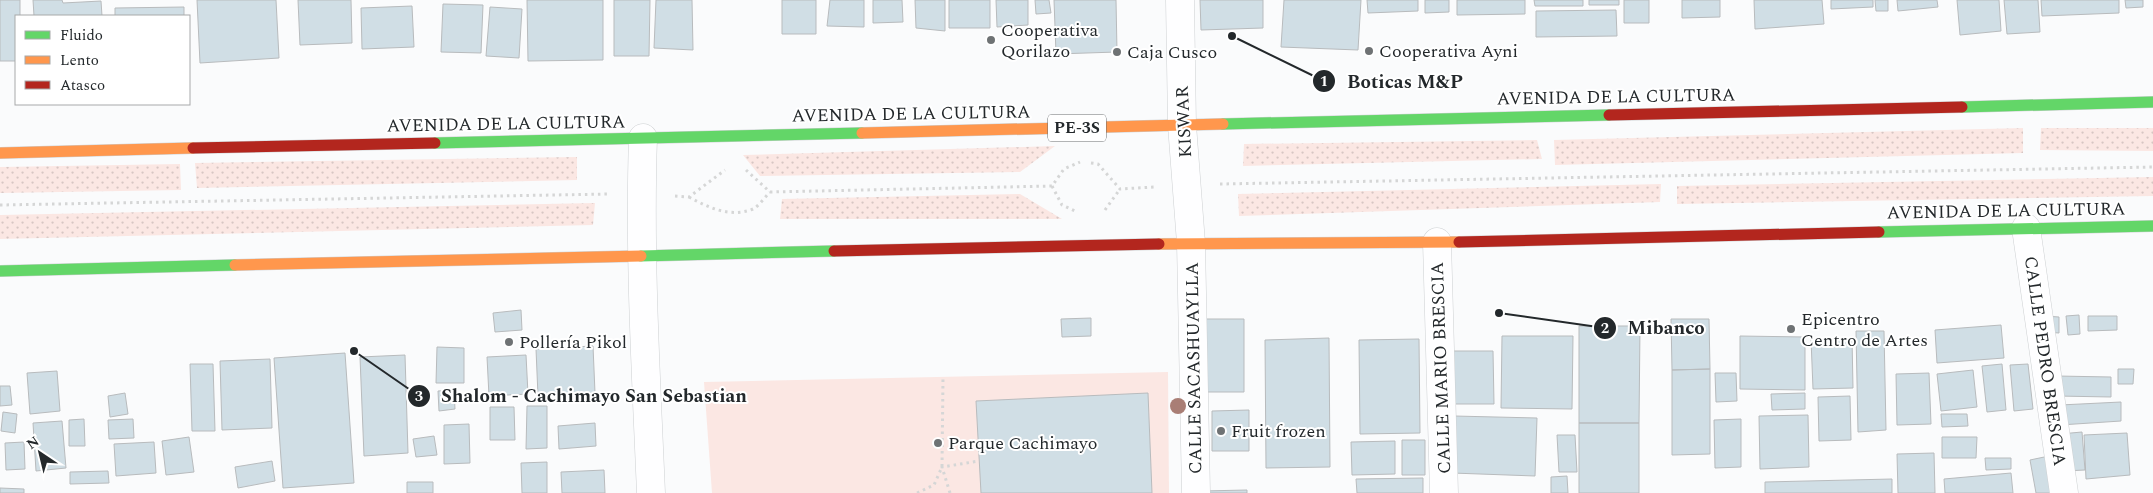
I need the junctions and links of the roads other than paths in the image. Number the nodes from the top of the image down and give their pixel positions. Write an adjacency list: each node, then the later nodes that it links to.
1 (1180, 0): 3 (street, KISWAR)
2 (2153, 102): 3 (highway, AVENIDA DE LA CULTURA / PE-3S)
3 (1182, 125): 4 (highway, AVENIDA DE LA CULTURA / PE-3S); 9 (street, KISWAR)
4 (643, 138): 5 (highway, AVENIDA DE LA CULTURA / PE-3S); 10 (street)
5 (0, 153)
6 (2153, 226): 7 (highway, AVENIDA DE LA CULTURA)
7 (2026, 228): 8 (highway, AVENIDA DE LA CULTURA); 15 (street, CALLE PEDRO BRESCIA)
8 (1437, 242): 9 (highway, AVENIDA DE LA CULTURA); 14 (street, CALLE MARIO BRESCIA)
9 (1191, 244): 10 (highway, AVENIDA DE LA CULTURA); 13 (street, CALLE SACASHUAYLLA)
10 (642, 257): 11 (highway, AVENIDA DE LA CULTURA); 12 (street)
11 (0, 271)
12 (651, 493)
13 (1196, 493)
14 (1444, 493)
15 (2064, 493)

